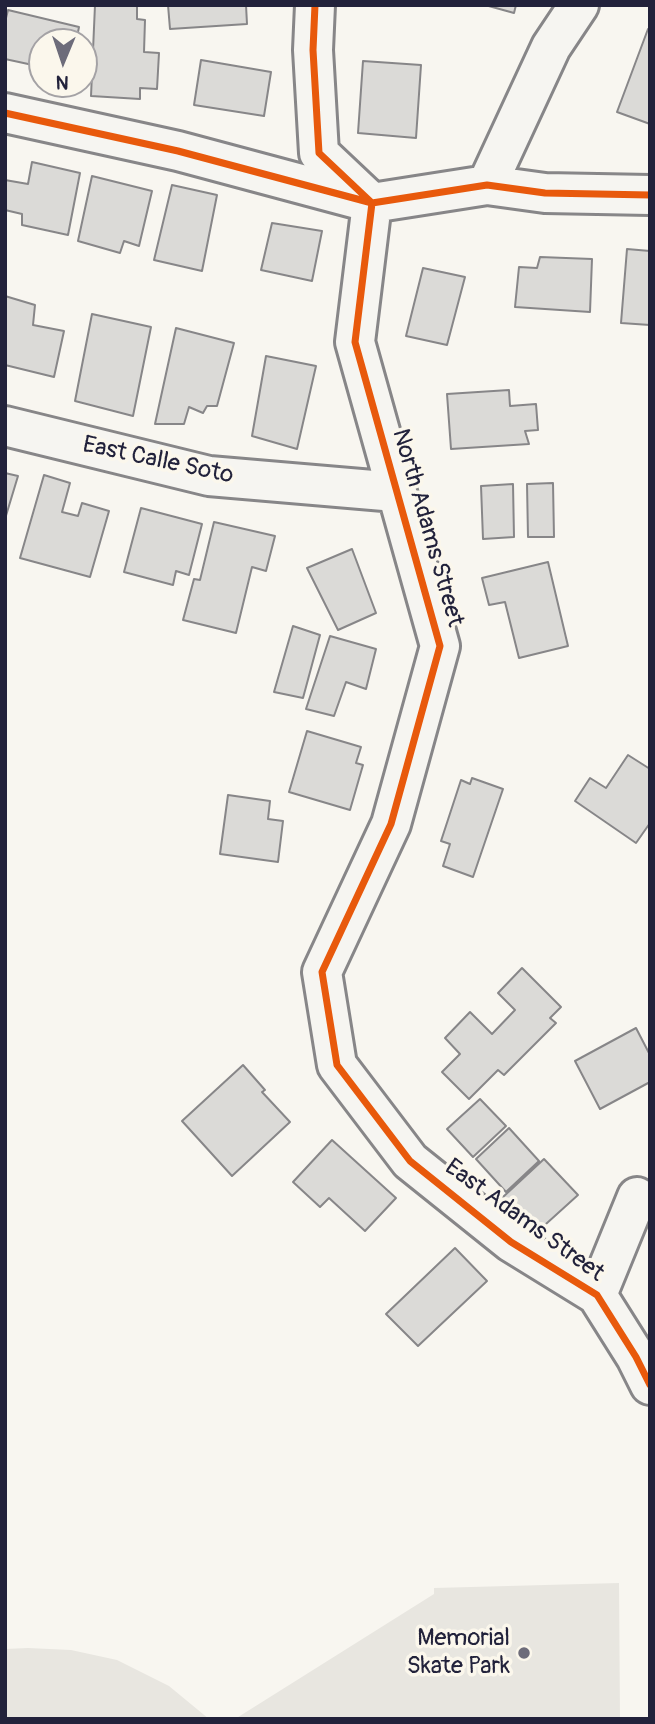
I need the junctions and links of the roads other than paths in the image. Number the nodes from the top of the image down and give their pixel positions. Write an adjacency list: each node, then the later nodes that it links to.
1 (315, 5): 6 (street)
2 (579, 5): 4 (street)
3 (5, 113): 6 (street)
4 (487, 185): 5 (street); 6 (street)
5 (650, 195)
6 (372, 202): 8 (street, North Adams Street)
7 (5, 426): 8 (street, East Calle Soto)
8 (396, 492): 9 (street, North Adams Street)
9 (337, 1065): 11 (street, East Adams Street)
10 (637, 1197): 11 (street)
11 (597, 1295): 12 (street, East Adams Street)
12 (650, 1385)

